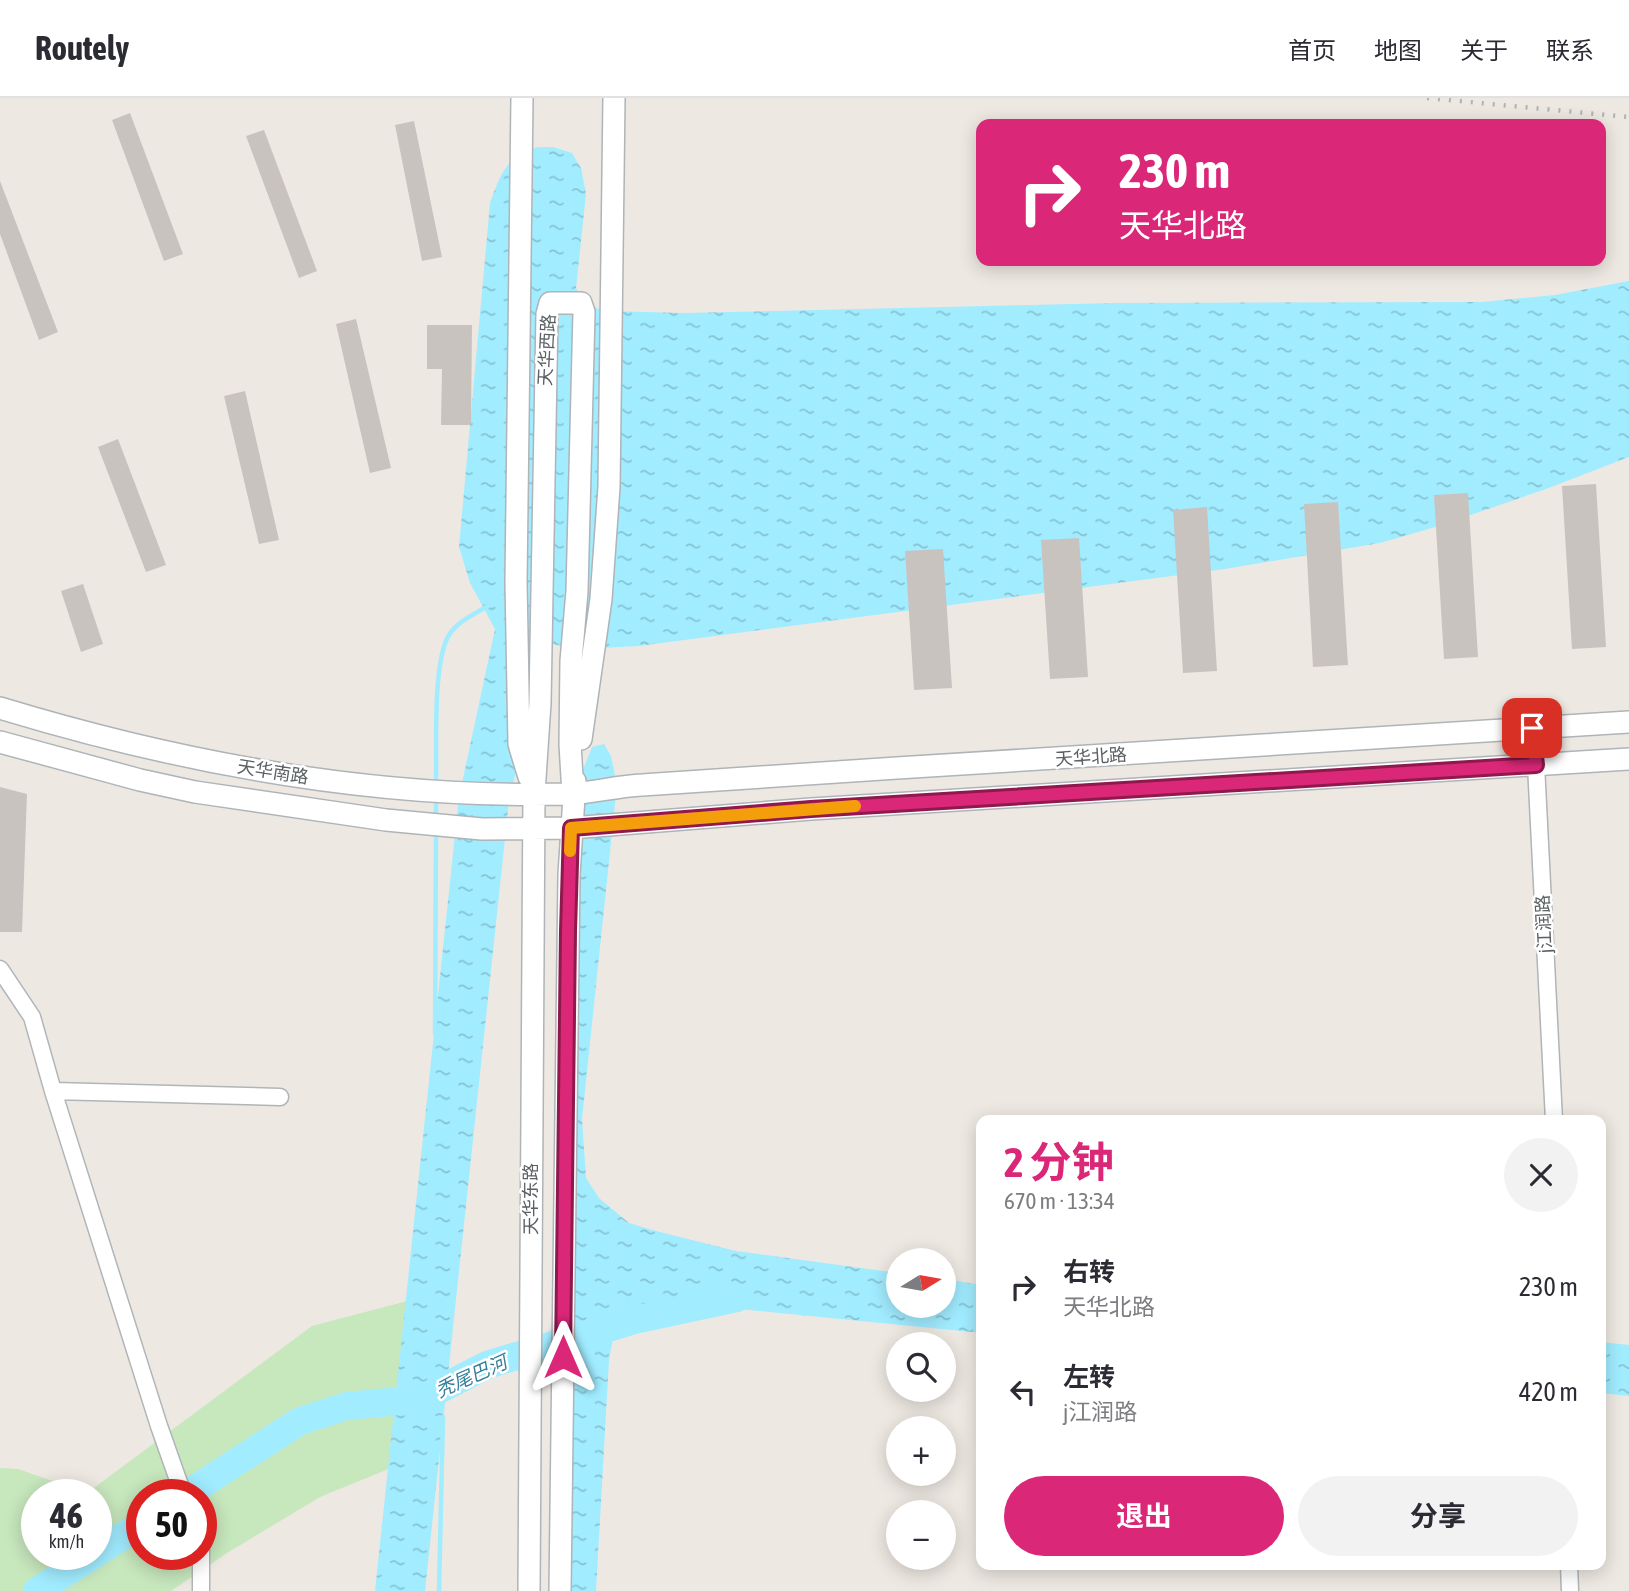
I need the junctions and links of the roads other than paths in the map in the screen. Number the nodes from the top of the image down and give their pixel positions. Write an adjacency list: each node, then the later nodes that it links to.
1 (522, 98): 9 (main road, 天华西路)
2 (614, 98): 9 (main road)
3 (0, 708): 9 (main road, 天华南路)
4 (1629, 722): 5 (main road, 天华北路)
5 (1532, 728): 8 (street, j江润路); 9 (main road, 天华北路)
6 (0, 742): 9 (main road, 天华南路)
7 (1629, 759): 8 (main road, 天华北路)
8 (1536, 765): 9 (main road, 天华北路); 13 (street, j江润路)
9 (553, 810): 9 (main road, 天华西路); 18 (main road, 天华东路); 19 (main road, 天华东路)
10 (0, 969): 11 (street)
11 (53, 1091): 12 (street); 14 (street)
12 (280, 1097)
13 (1554, 1115)
14 (178, 1479)
15 (201, 1570): 17 (street)
16 (1569, 1570): 20 (street)
17 (201, 1591)
18 (529, 1591)
19 (560, 1591)
20 (1570, 1591)

